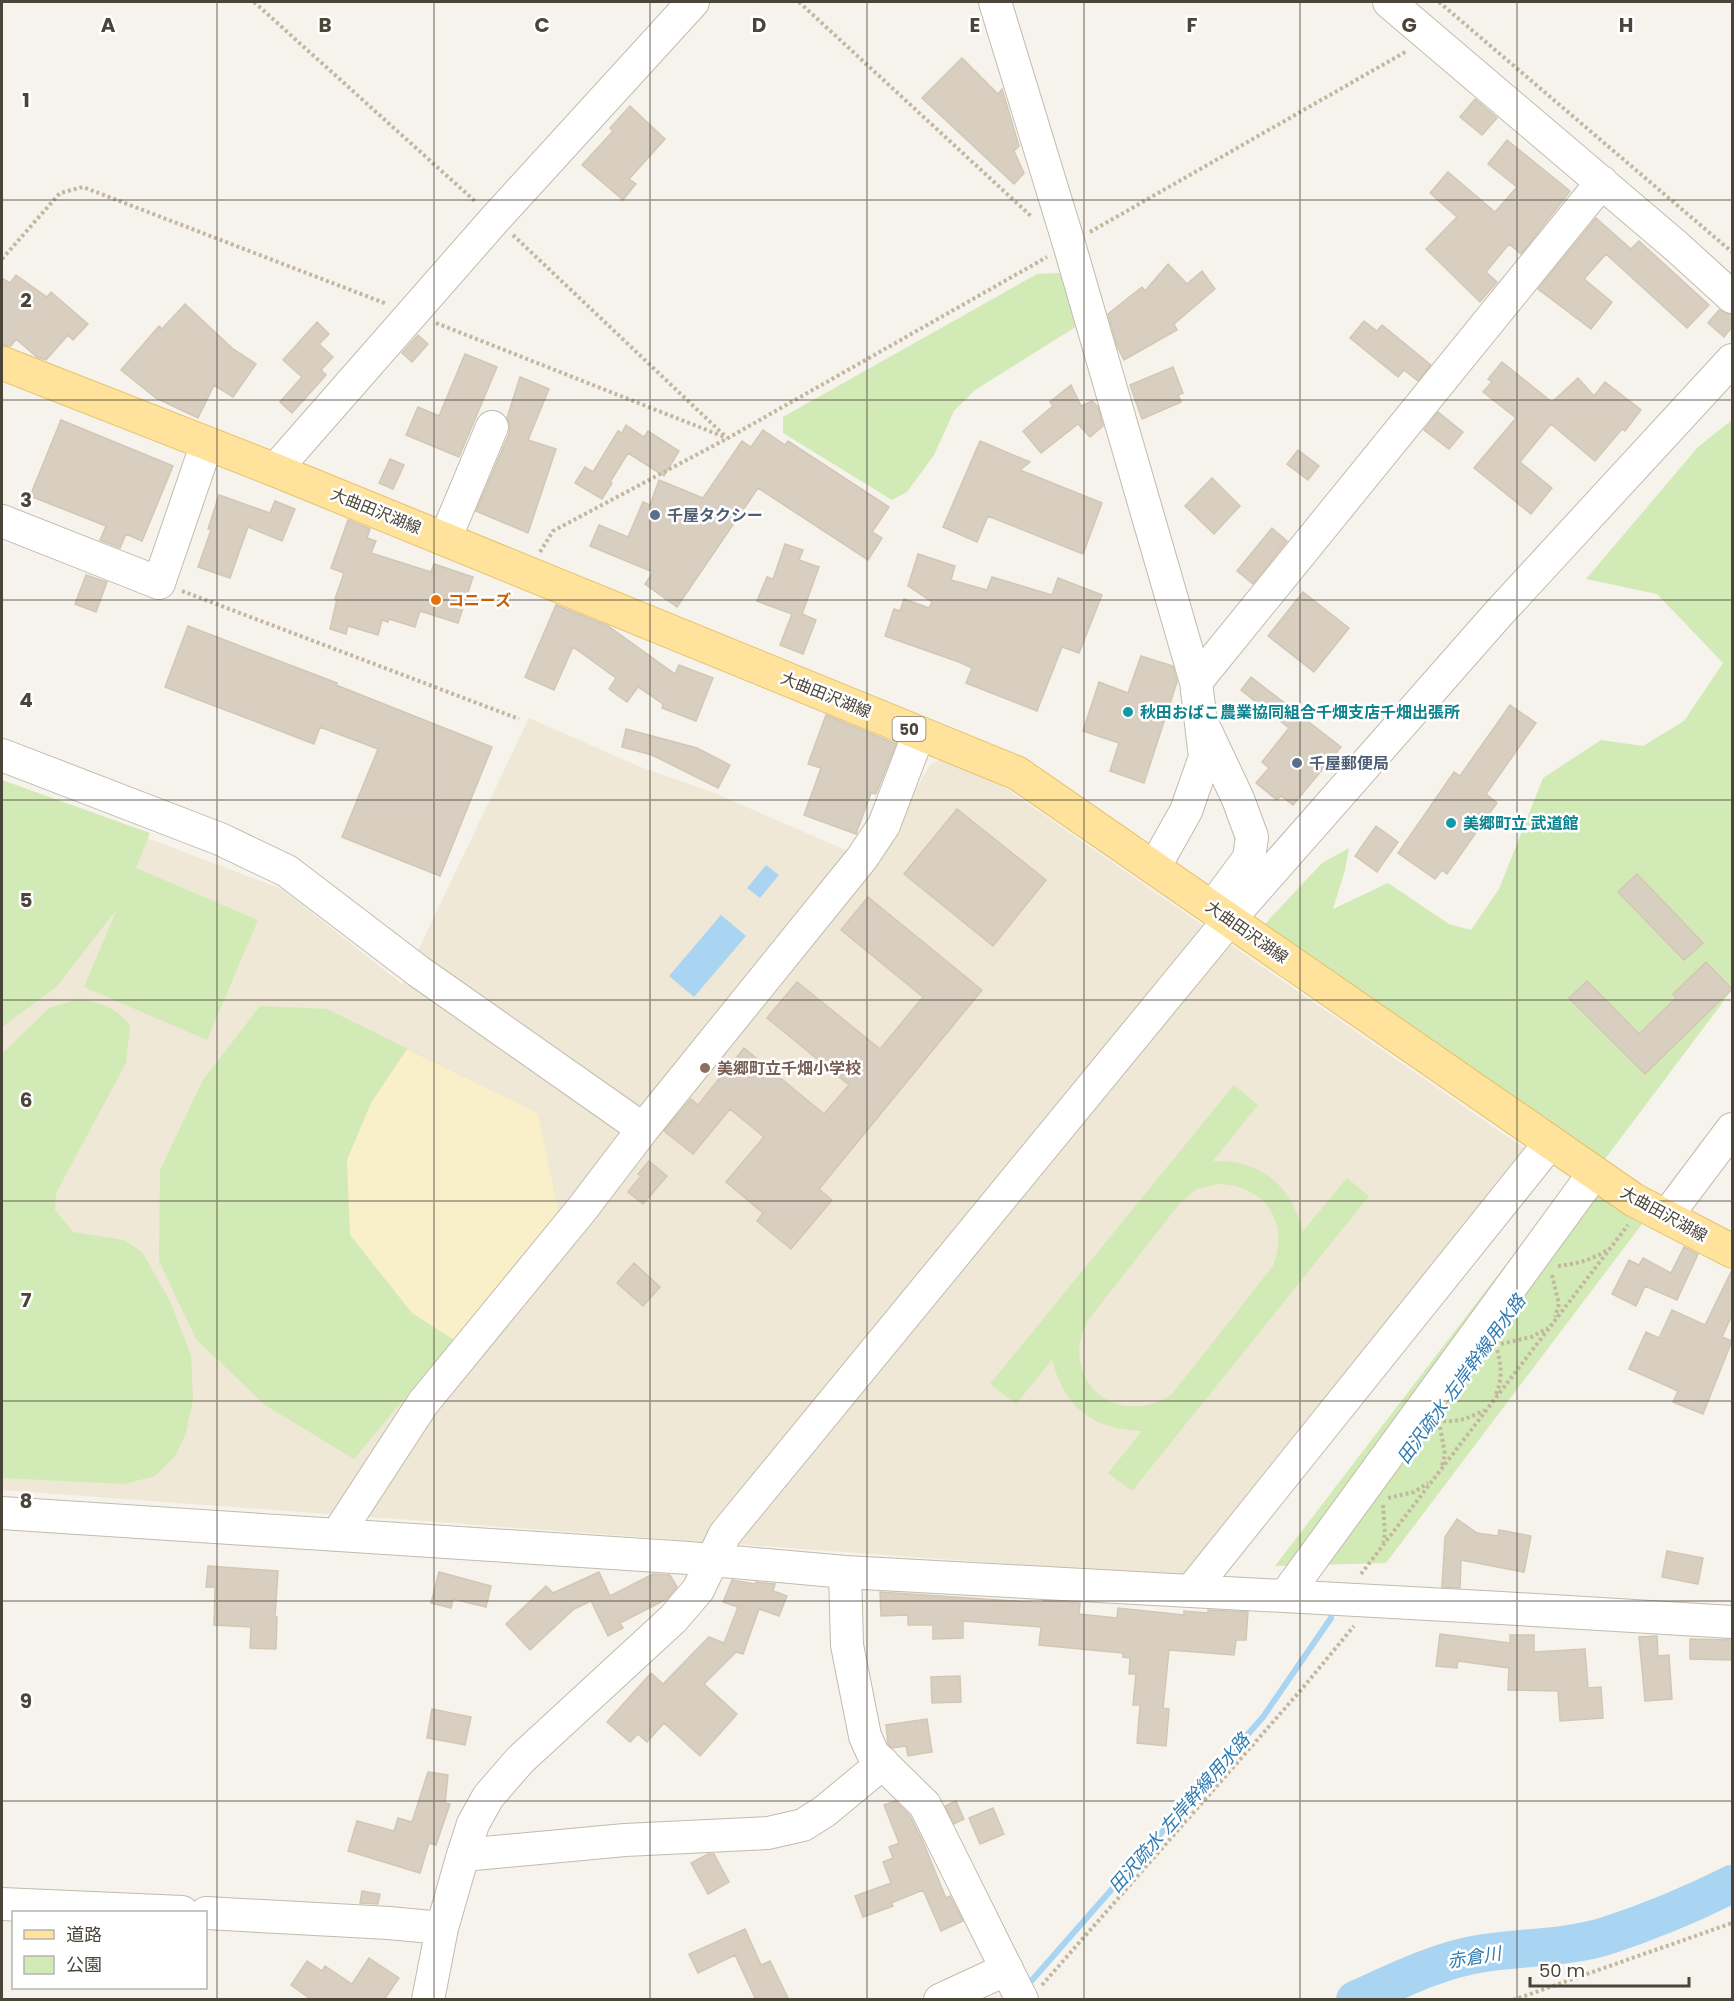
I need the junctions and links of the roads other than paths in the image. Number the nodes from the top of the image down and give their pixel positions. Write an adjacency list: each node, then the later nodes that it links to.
1 (693, 2): 10 (street)
2 (995, 2): 13 (street)
3 (1389, 2): 4 (street)
4 (1602, 182): 5 (street); 13 (street)
5 (1732, 297)
6 (1732, 360): 18 (street)
7 (2, 363): 9 (main road, 大曲田沢湖線 / 50)
8 (492, 427): 12 (street)
9 (207, 443): 10 (main road, 大曲田沢湖線 / 50); 11 (street)
10 (275, 470): 12 (main road, 大曲田沢湖線 / 50)
11 (2, 521)
12 (445, 539): 15 (main road, 大曲田沢湖線 / 50)
13 (1196, 682): 14 (street)
14 (1201, 720): 17 (street); 18 (street)
15 (920, 733): 17 (main road, 大曲田沢湖線 / 50); 19 (street)
16 (2, 755): 19 (street)
17 (1154, 868): 18 (main road, 大曲田沢湖線 / 50)
18 (1221, 914): 21 (main road, 大曲田沢湖線 / 50); 27 (street)
19 (644, 1129): 26 (street)
20 (1732, 1129): 23 (street)
21 (1550, 1143): 22 (main road, 大曲田沢湖線 / 50); 29 (street)
22 (1594, 1173): 23 (main road, 大曲田沢湖線 / 50); 30 (street)
23 (1655, 1211): 24 (main road, 大曲田沢湖線 / 50)
24 (1732, 1251)
25 (2, 1513): 26 (street)
26 (337, 1535): 27 (street)
27 (712, 1560): 28 (street); 33 (street)
28 (845, 1572): 29 (street); 32 (street)
29 (1191, 1591): 30 (street)
30 (1285, 1596): 31 (street)
31 (1732, 1622)
32 (883, 1763): 33 (street); 38 (street)
33 (463, 1856): 37 (street)
34 (2, 1904): 35 (street)
35 (160, 1911)
36 (207, 1913): 37 (street)
37 (442, 1928): 40 (street)
38 (1007, 1969): 39 (street); 41 (street)
39 (1027, 1996)
40 (428, 2000)
41 (940, 2000)

